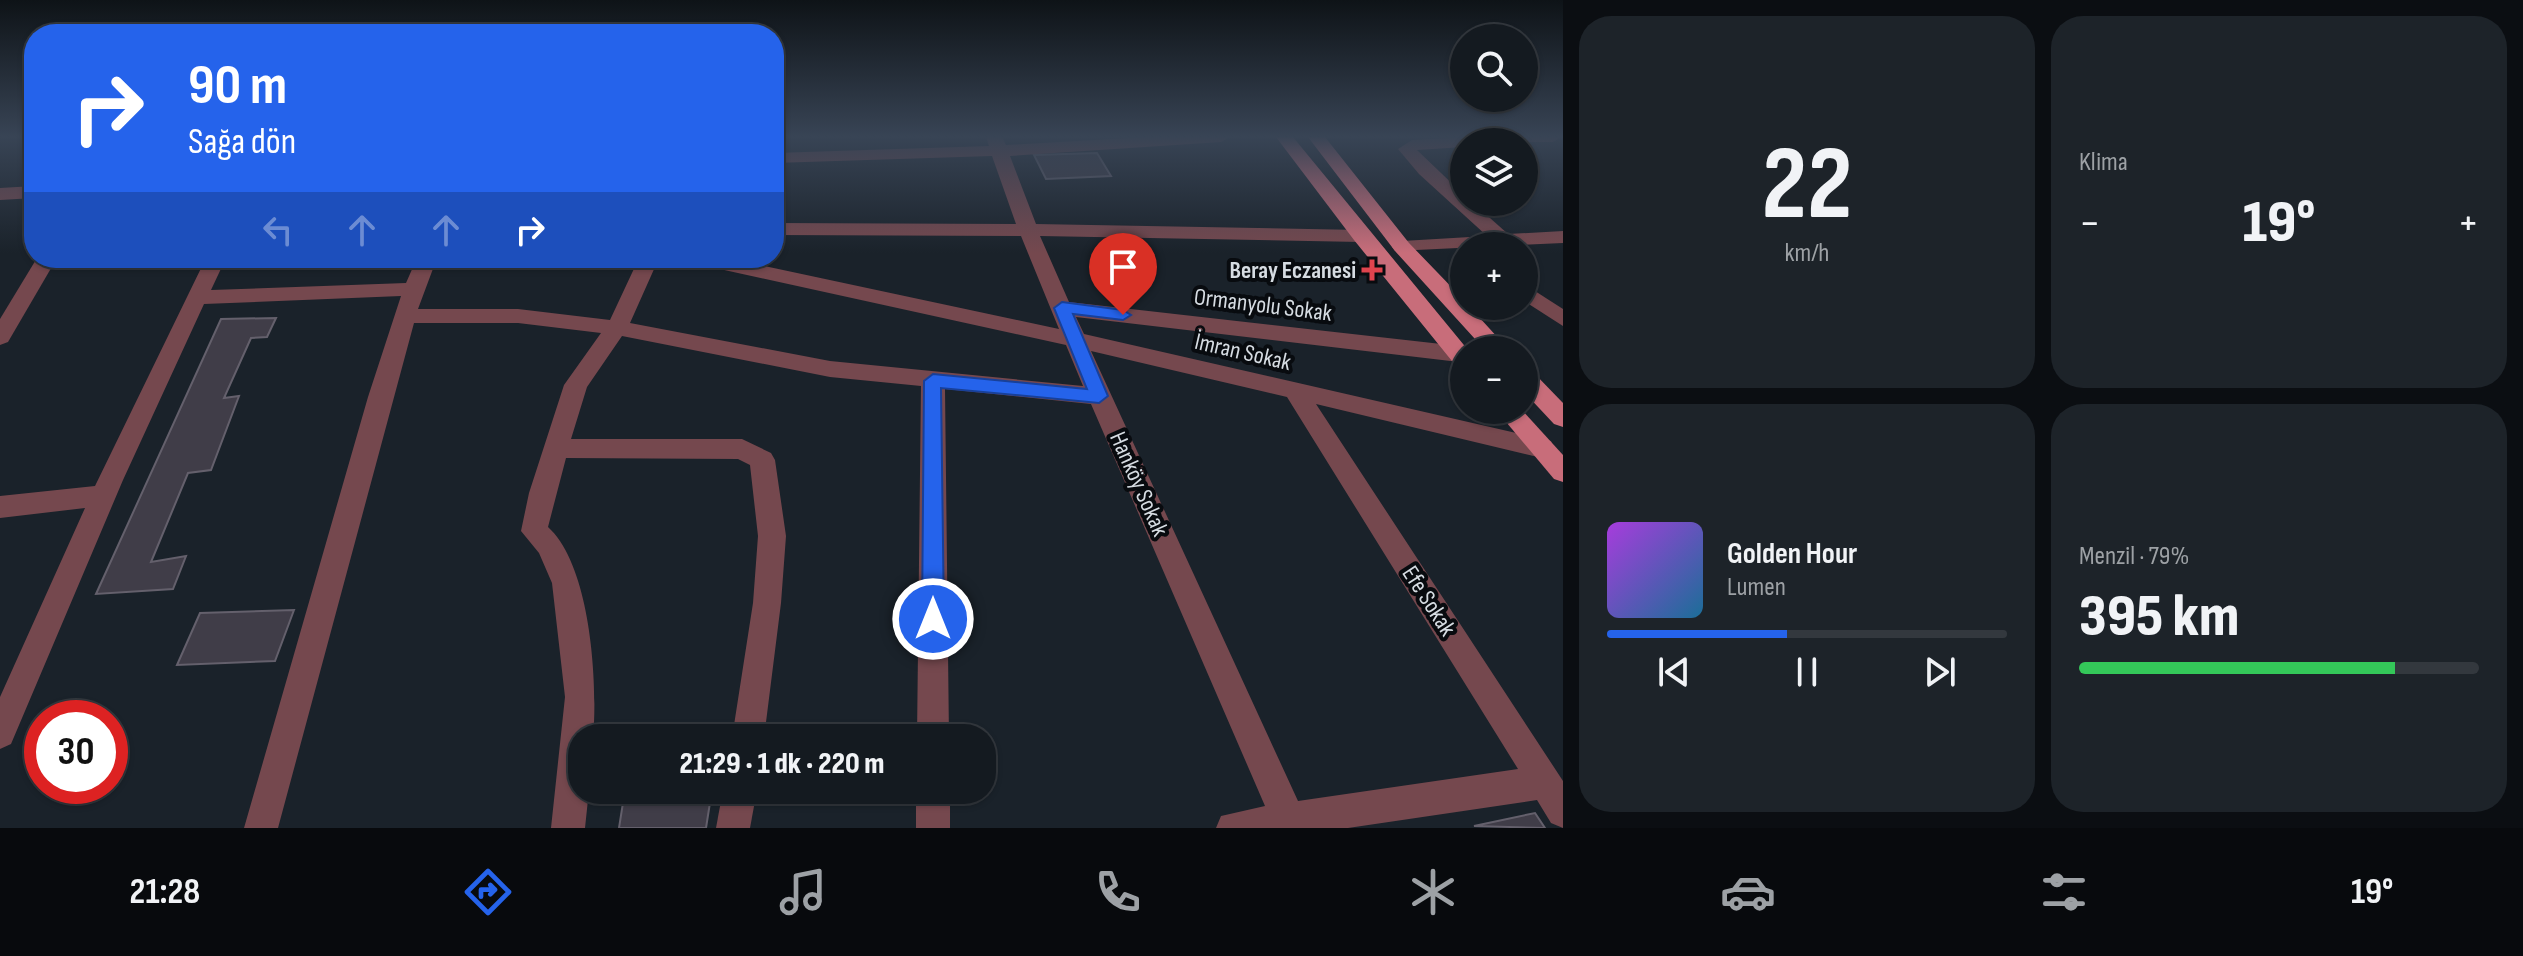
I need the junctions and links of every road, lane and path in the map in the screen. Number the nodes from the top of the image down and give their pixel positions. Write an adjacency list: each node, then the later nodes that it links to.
1 (1009, 176): 8 (street, Hanköy Sokak)
2 (1314, 176): 10 (main road)
3 (1346, 176): 14 (main road)
4 (1431, 176): 9 (street)
5 (24, 193): 6 (street)
6 (0, 194)
7 (784, 229): 8 (street)
8 (1028, 230): 10 (street); 23 (street, Hanköy Sokak)
9 (1494, 232)
10 (1361, 236): 31 (main road)
11 (1563, 237): 12 (street)
12 (1538, 239)
13 (1450, 246): 14 (street)
14 (1402, 247): 28 (main road)
15 (39, 268): 24 (street)
16 (211, 268): 21 (street)
17 (423, 268): 20 (street)
18 (644, 268): 27 (street)
19 (743, 268): 30 (street, İmran Sokak)
20 (414, 289): 21 (street); 25 (street)
21 (195, 298): 42 (street)
22 (1538, 301): 26 (street)
23 (1062, 308): 30 (street, Hanköy Sokak); 32 (street, Ormanyolu Sokak)
24 (8, 309): 29 (street)
25 (406, 316): 27 (street); 52 (street)
26 (1563, 319)
27 (617, 328): 33 (street); 39 (street)
28 (1485, 336)
29 (0, 337)
30 (1076, 341): 34 (street, İmran Sokak); 36 (street, Hanköy Sokak)
31 (1450, 344)
32 (1450, 356)
33 (933, 381): 36 (street); 45 (street)
34 (1295, 391): 40 (street, İmran Sokak); 47 (street, Efe Sokak)
35 (1538, 392): 37 (main road)
36 (1099, 396): 51 (street, Hanköy Sokak)
37 (1563, 418)
38 (1521, 424): 40 (main road)
39 (556, 448): 44 (street); 53 (street)
40 (1542, 448): 41 (main road)
41 (1563, 472)
42 (104, 495): 43 (street); 46 (street)
43 (0, 507)
44 (750, 724)
45 (933, 724)
46 (0, 733)
47 (1544, 782): 50 (street, Efe Sokak); 51 (street)
48 (737, 804): 54 (street)
49 (933, 804): 55 (street)
50 (1563, 811)
51 (1290, 824): 56 (street)
52 (261, 828)
53 (568, 828)
54 (733, 828)
55 (933, 828)
56 (1233, 828)

